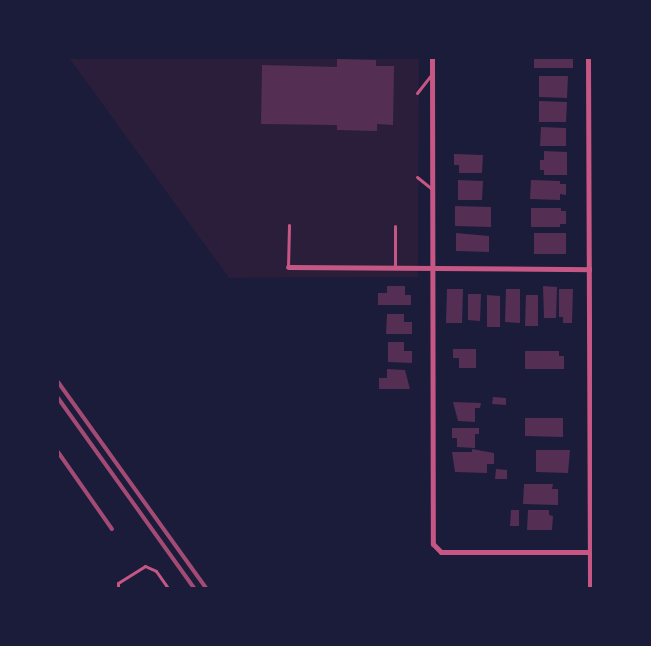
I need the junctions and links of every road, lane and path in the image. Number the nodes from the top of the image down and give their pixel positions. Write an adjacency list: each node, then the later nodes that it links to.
1 (432, 58): 3 (street)
2 (588, 58): 12 (street)
3 (432, 75): 4 (lane); 6 (street)
4 (417, 93)
5 (417, 177): 6 (lane)
6 (432, 189): 11 (street)
7 (289, 225): 9 (lane)
8 (395, 226): 10 (lane)
9 (288, 267): 10 (street)
10 (395, 268): 11 (street)
11 (432, 268): 12 (street); 13 (street)
12 (590, 269): 13 (street)
13 (591, 552): 16 (street)
14 (118, 588): 15 (lane)
15 (168, 588)
16 (590, 588)

